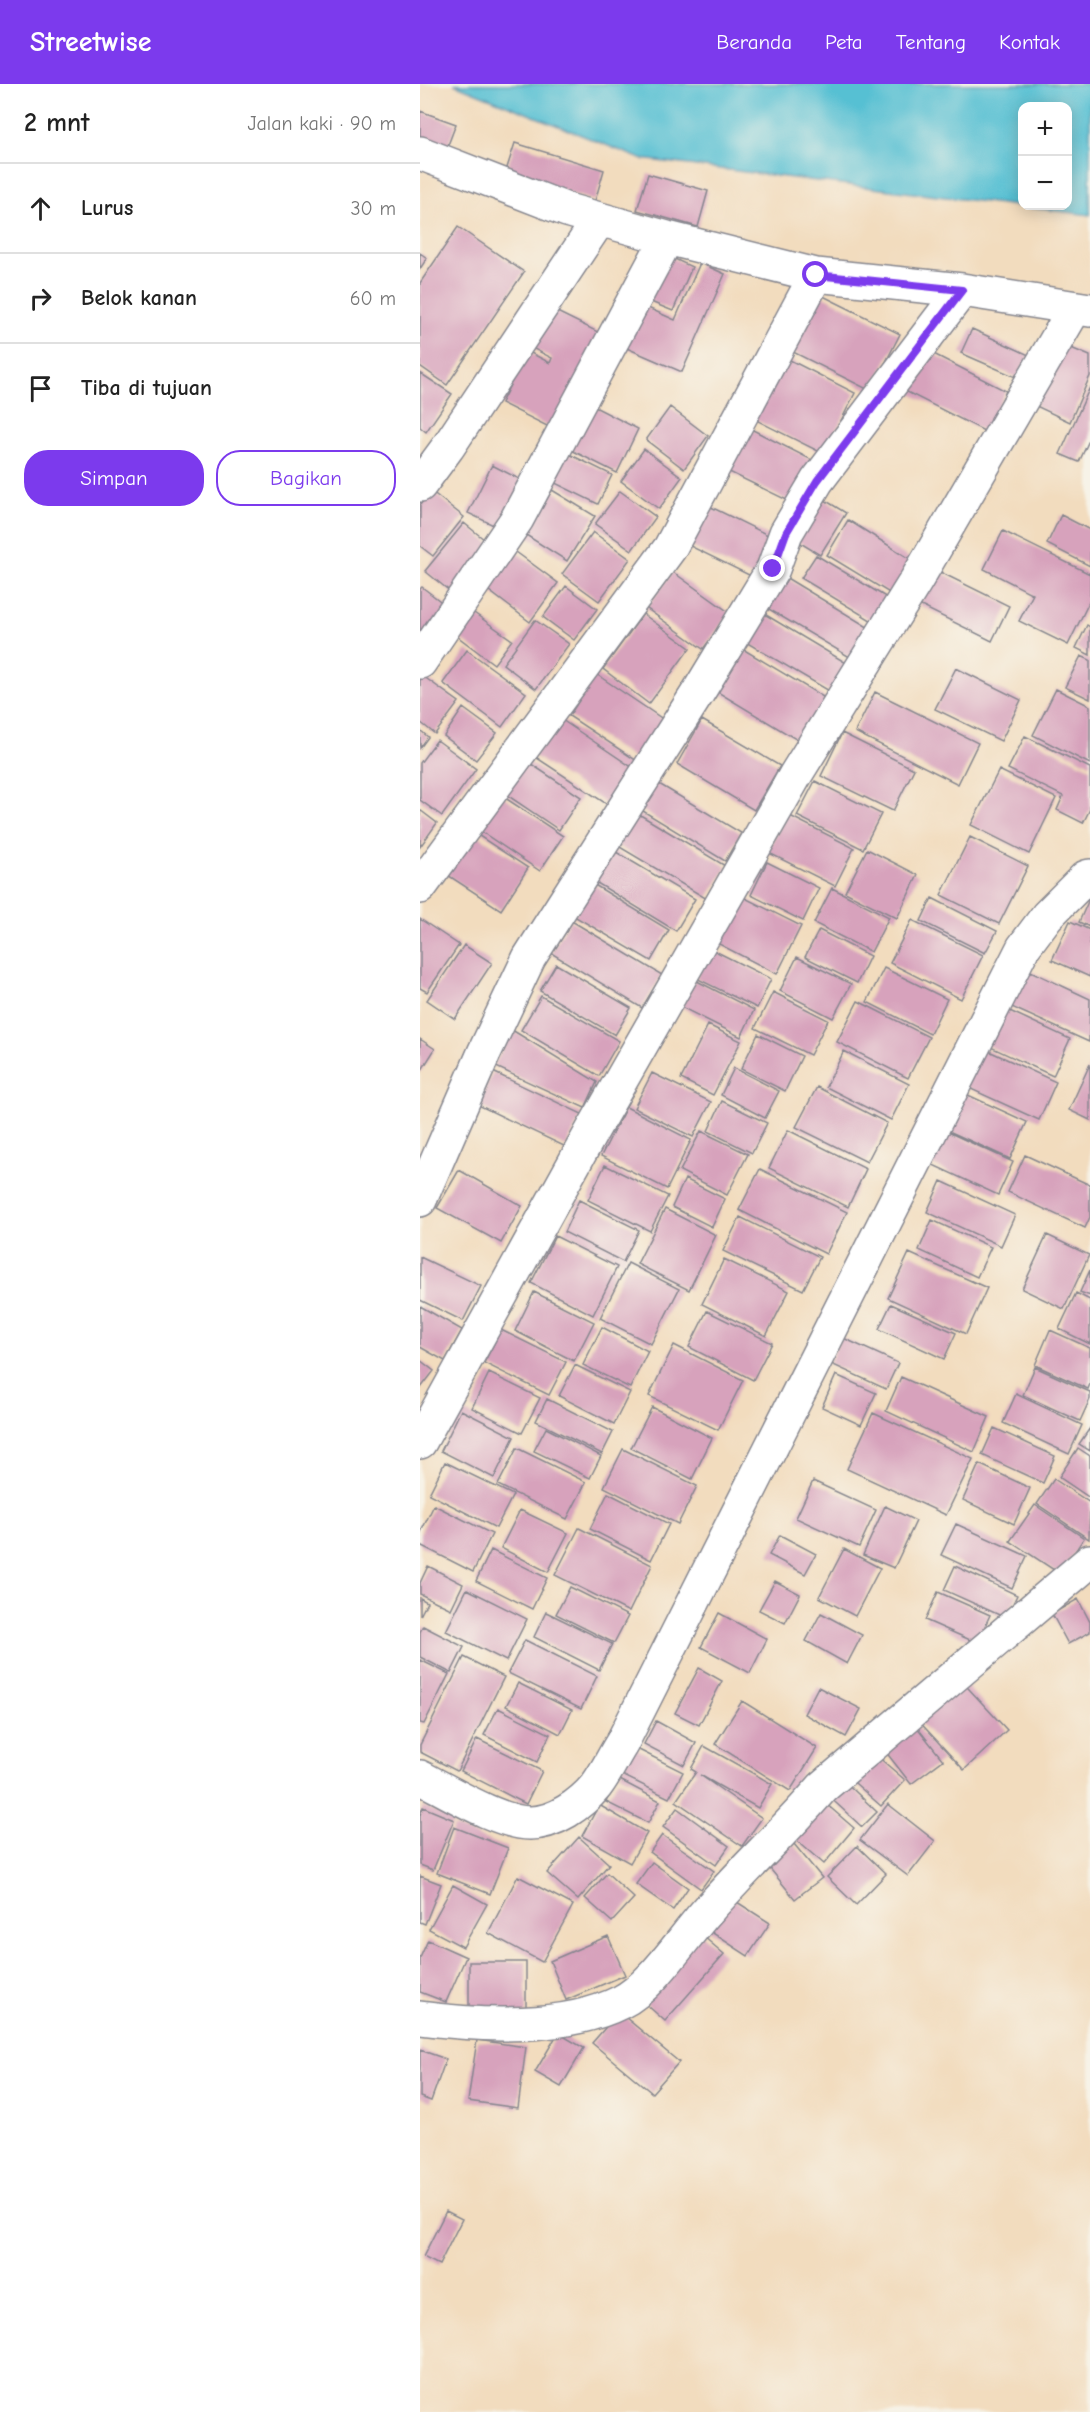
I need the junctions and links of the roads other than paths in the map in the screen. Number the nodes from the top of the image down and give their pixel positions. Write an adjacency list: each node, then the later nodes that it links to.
1 (424, 161): 2 (street)
2 (599, 220): 3 (street); 7 (street)
3 (667, 238): 4 (street); 8 (street)
4 (816, 275): 5 (street); 10 (street)
5 (962, 290): 6 (street); 11 (street)
6 (1083, 309): 12 (street)
7 (420, 485)
8 (420, 662)
9 (1089, 873): 14 (street)
10 (420, 887)
11 (420, 1200)
12 (420, 1442)
13 (1090, 1561): 15 (street)
14 (420, 1777)
15 (420, 2018)

